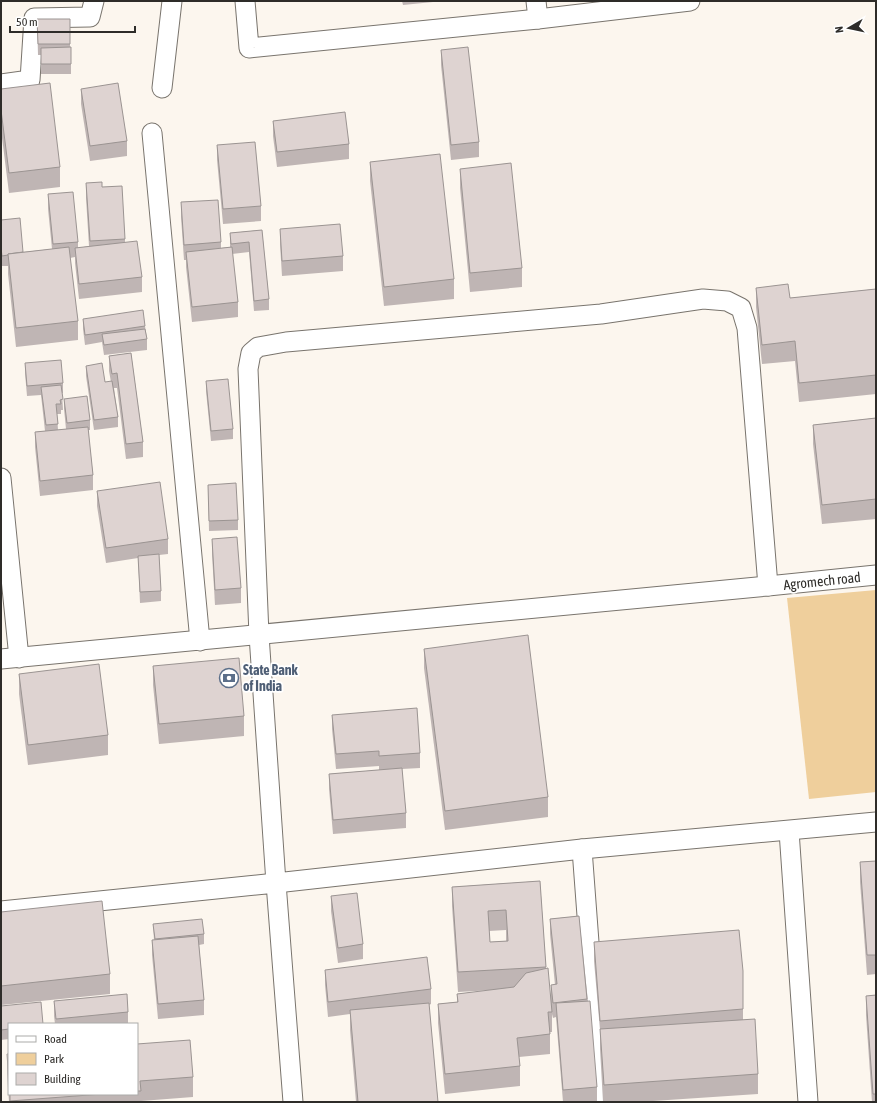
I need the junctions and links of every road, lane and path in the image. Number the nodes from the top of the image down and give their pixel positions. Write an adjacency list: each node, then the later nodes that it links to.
1 (94, 1): 6 (street)
2 (172, 1): 7 (street)
3 (245, 1): 5 (street)
4 (690, 1): 5 (street)
5 (537, 10)
6 (1, 84)
7 (162, 88)
8 (152, 134): 13 (street)
9 (1, 478): 14 (street)
10 (876, 575): 11 (street, Agromech road)
11 (768, 586): 12 (street, Agromech road); 12 (street)
12 (259, 635): 13 (street, Agromech road); 18 (street)
13 (200, 641): 14 (street, Agromech road)
14 (10, 659)
15 (876, 822): 16 (street)
16 (789, 831): 17 (street); 22 (street)
17 (582, 849): 18 (street); 21 (street)
18 (276, 883): 19 (street); 20 (street)
19 (1, 911)
20 (293, 1102)
21 (601, 1102)
22 (808, 1102)

